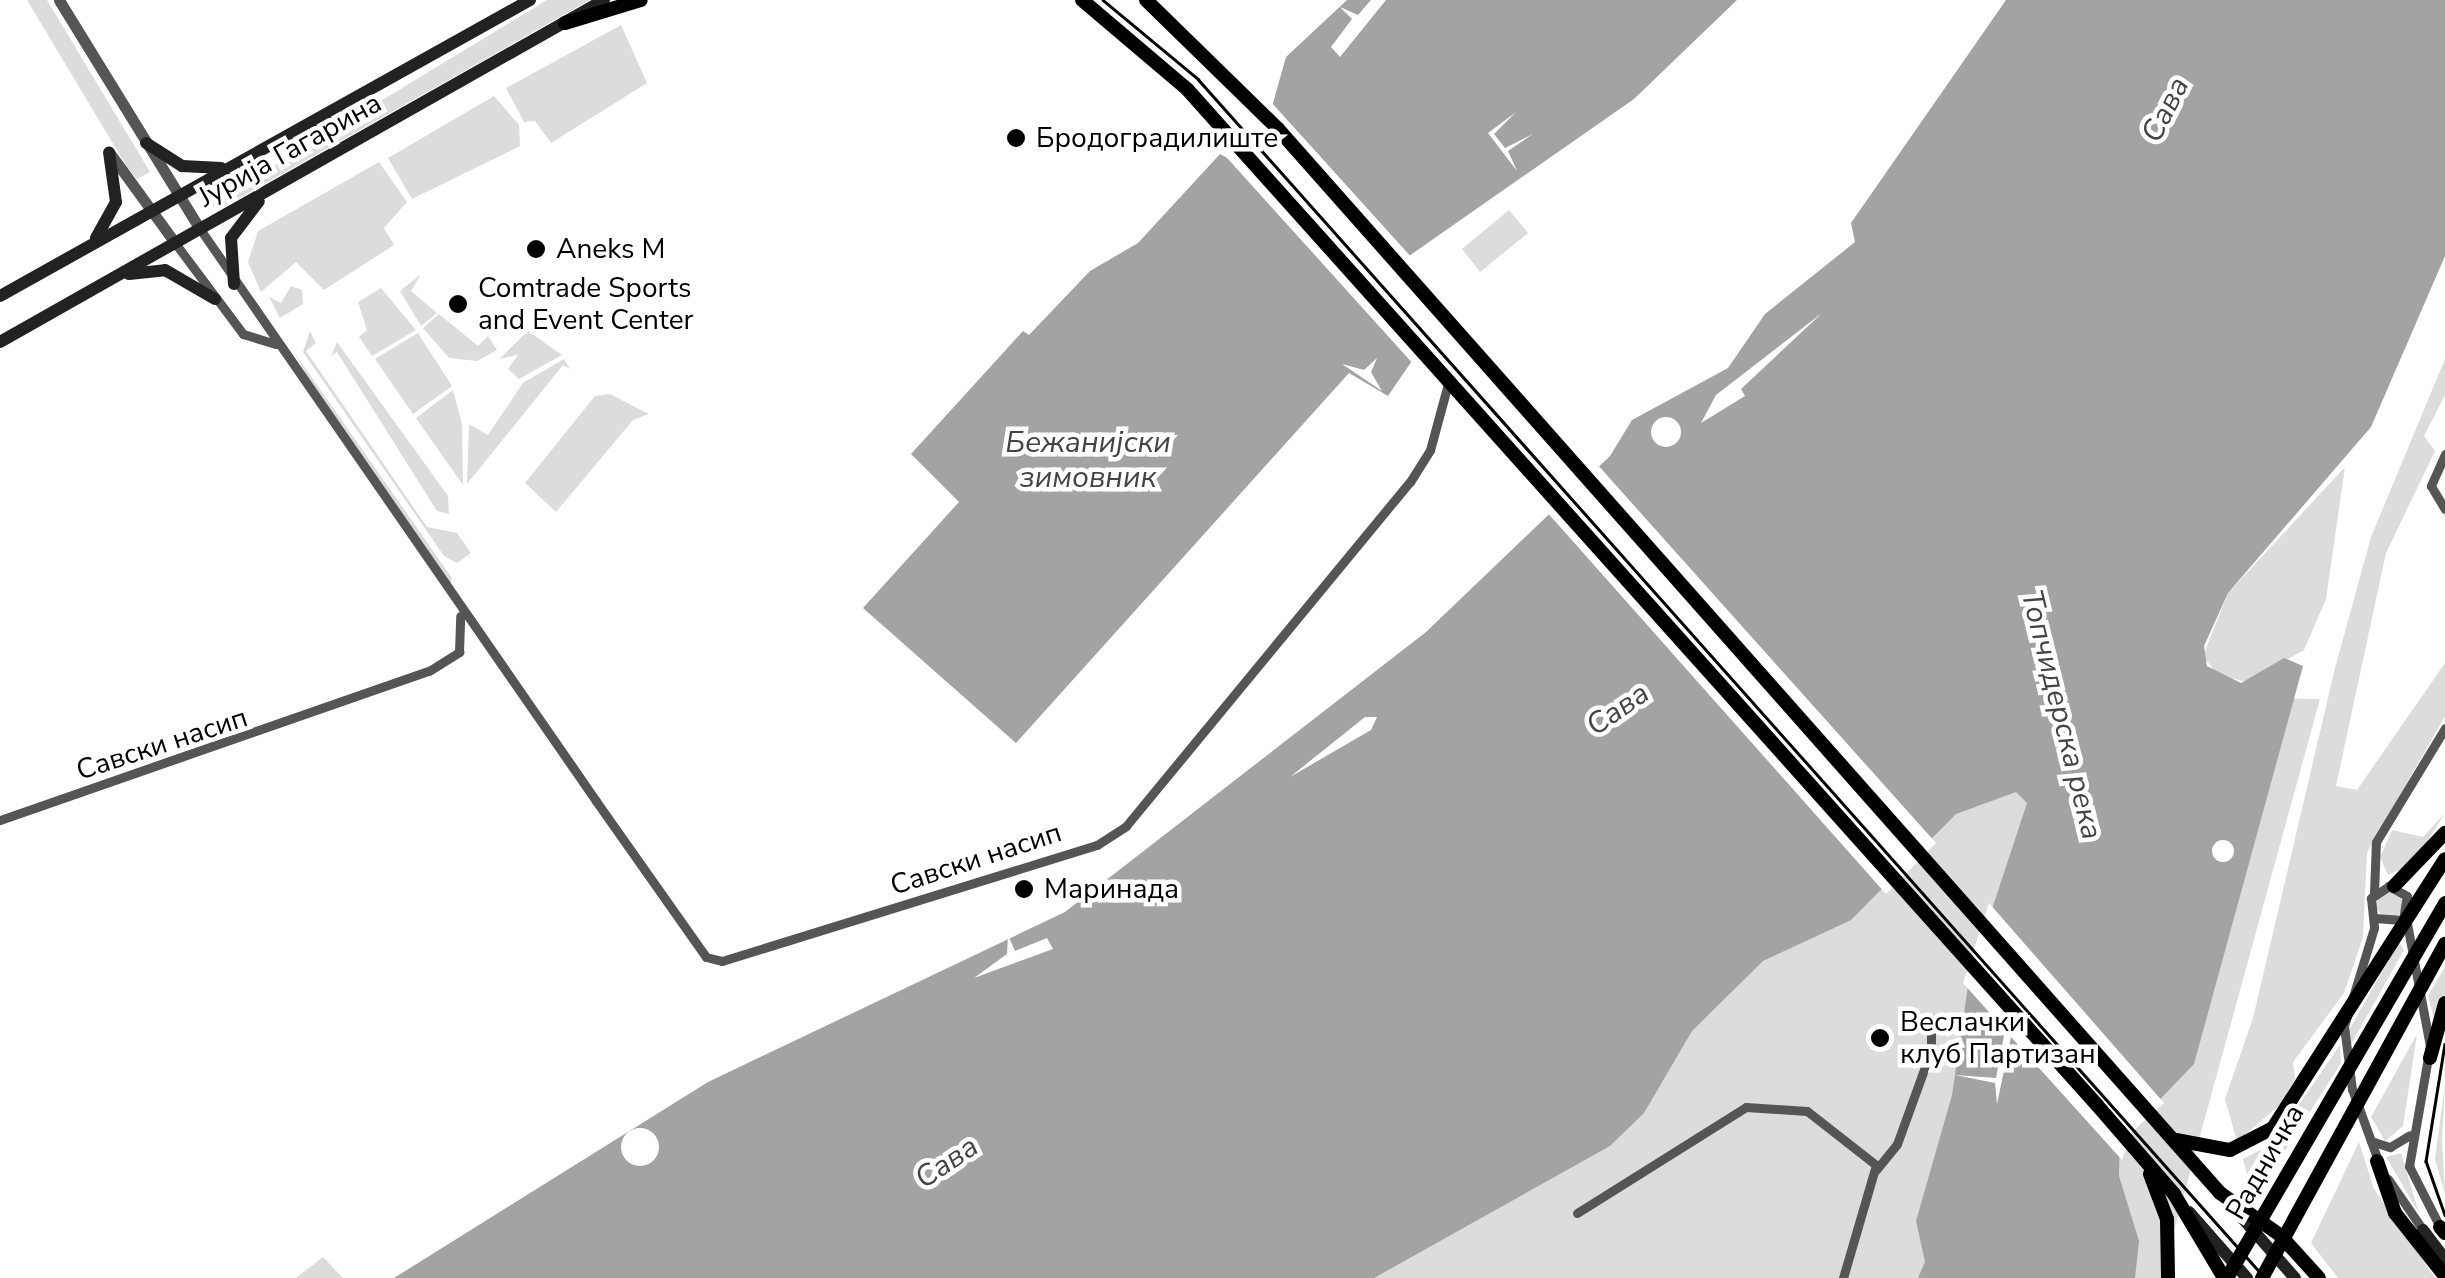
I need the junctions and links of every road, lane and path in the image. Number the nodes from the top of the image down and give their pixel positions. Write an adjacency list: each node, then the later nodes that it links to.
1 (59, 0): 8 (street)
2 (530, 0): 10 (main road, Јурија Гагарина)
3 (604, 0): 7 (main road, Јурија Гагарина)
4 (641, 0): 7 (main road)
5 (1082, 0): 48 (main road)
6 (1146, 0): 45 (main road)
7 (564, 23): 11 (main road, Јурија Гагарина)
8 (146, 142): 10 (main road); 12 (street)
9 (109, 152): 13 (street); 16 (main road)
10 (229, 168): 12 (main road, Јурија Гагарина)
11 (268, 191): 14 (main road, Јурија Гагарина); 18 (main road)
12 (179, 196): 13 (main road, Јурија Гагарина); 14 (street)
13 (151, 210): 15 (street); 16 (main road, Јурија Гагарина)
14 (200, 230): 15 (main road, Јурија Гагарина); 18 (street, Савски насип)
15 (174, 243): 17 (main road, Јурија Гагарина); 20 (street, Савски насип)
16 (90, 246): 19 (main road, Јурија Гагарина)
17 (117, 276): 20 (main road); 21 (main road, Јурија Гагарина)
18 (234, 284): 22 (street, Савски насип)
19 (0, 296)
20 (215, 299): 22 (street, Савски насип)
21 (0, 342)
22 (275, 344): 26 (street, Савски насип)
23 (1451, 374): 26 (street, Савски насип)
24 (2445, 454): 25 (street)
25 (2445, 510)
26 (458, 608): 28 (street, Савски насип)
27 (2445, 728): 31 (street)
28 (0, 820)
29 (2445, 833): 32 (main road)
30 (2445, 859): 45 (main road)
31 (2370, 864): 32 (street); 33 (street)
32 (2390, 886): 33 (street); 35 (street)
33 (2374, 893): 36 (street)
34 (2445, 903): 59 (main road, Радничка)
35 (2406, 916): 37 (street); 39 (street)
36 (2374, 918): 37 (street); 43 (street)
37 (2389, 925): 39 (street)
38 (2445, 944): 43 (main road, Радничка)
39 (2410, 945): 42 (street)
40 (2445, 1002): 42 (main road)
41 (1932, 1018): 49 (street)
42 (2430, 1058): 46 (street)
43 (2356, 1105): 44 (street); 61 (main road, Радничка)
44 (2367, 1135): 46 (street); 47 (street)
45 (2170, 1137): 51 (main road)
46 (2411, 1139): 53 (street)
47 (2377, 1161): 54 (main road)
48 (2148, 1164): 50 (main road); 58 (main road)
49 (1876, 1170): 52 (street); 57 (street)
50 (2174, 1194): 59 (main road); 60 (main road)
51 (2220, 1194): 62 (main road); 63 (main road)
52 (1577, 1213)
53 (2443, 1229)
54 (2418, 1235): 55 (main road); 56 (main road)
55 (2445, 1259)
56 (2445, 1276)
57 (1843, 1278)
58 (2168, 1278)
59 (2226, 1278)
60 (2247, 1278)
61 (2262, 1278)
62 (2295, 1278)
63 (2320, 1278)

